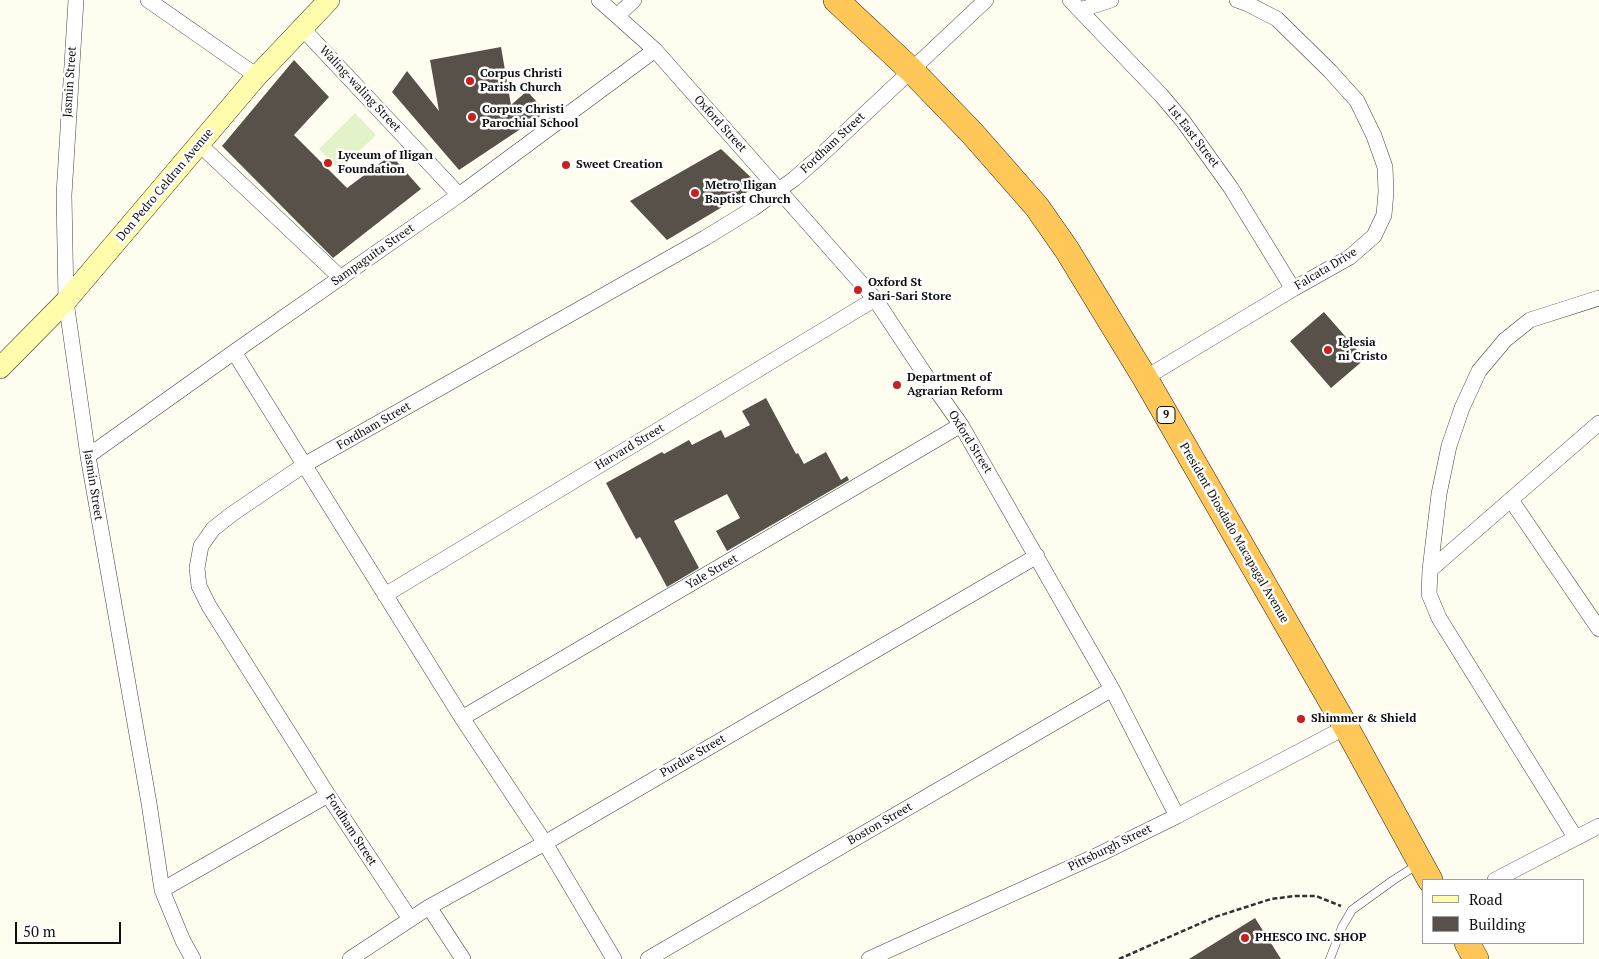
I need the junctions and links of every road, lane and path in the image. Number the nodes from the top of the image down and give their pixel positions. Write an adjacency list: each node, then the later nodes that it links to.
1 (76, 0): 23 (street, Jasmin Street)
2 (148, 0): 15 (street)
3 (329, 0): 12 (main road, Don Pedro Celdran Avenue)
4 (599, 0): 11 (street, Oxford Street)
5 (634, 0): 11 (street)
6 (836, 0): 14 (highway, President Diosdado Macapagal Avenue / 9)
7 (986, 0): 14 (street, Fordham Street)
8 (1111, 0): 10 (street)
9 (1237, 0): 20 (street, Falcata Drive)
10 (1075, 5): 20 (street, 1st East Street)
11 (617, 16): 13 (street, Oxford Street)
12 (302, 28): 15 (main road, Don Pedro Celdran Avenue); 18 (street, Waling-waling Street)
13 (655, 50): 17 (street, Oxford Street); 18 (street, Sampaguita Street)
14 (912, 71): 17 (street, Fordham Street); 26 (highway, President Diosdado Macapagal Avenue / 9)
15 (256, 76): 16 (main road, Don Pedro Celdran Avenue)
16 (200, 144): 19 (street); 23 (main road, Don Pedro Celdran Avenue)
17 (779, 190): 22 (street, Oxford Street); 30 (street, Fordham Street)
18 (460, 195): 19 (street, Sampaguita Street)
19 (341, 278): 24 (street, Sampaguita Street)
20 (1293, 289): 26 (street, Falcata Drive)
21 (1599, 298): 33 (street)
22 (875, 299): 27 (street, Oxford Street); 34 (street, Harvard Street)
23 (66, 301): 25 (main road, Don Pedro Celdran Avenue); 29 (street, Jasmin Street)
24 (234, 352): 29 (street, Sampaguita Street); 30 (street)
25 (0, 368)
26 (1145, 378): 38 (highway, President Diosdado Macapagal Avenue / 9)
27 (962, 425): 32 (street, Oxford Street); 37 (street, Yale Street)
28 (1598, 425): 31 (street)
29 (88, 456): 46 (street, Jasmin Street)
30 (304, 465): 34 (street); 39 (street, Fordham Street)
31 (1511, 500): 33 (street); 35 (street)
32 (1037, 556): 36 (street, Oxford Street); 43 (street, Purdue Street)
33 (1430, 570): 42 (street)
34 (385, 596): 37 (street)
35 (1599, 629)
36 (1112, 689): 40 (street, Oxford Street); 55 (street, Boston Street)
37 (462, 718): 43 (street)
38 (1346, 727): 40 (street, Pittsburgh Street); 44 (highway, President Diosdado Macapagal Avenue / 9)
39 (328, 795): 46 (street); 49 (street, Fordham Street)
40 (1178, 816): 56 (street, Pittsburgh Street)
41 (1599, 826): 42 (street)
42 (1575, 837): 45 (street)
43 (545, 843): 47 (street, Purdue Street); 54 (street)
44 (1425, 872): 48 (lane)
45 (1497, 879)
46 (162, 890): 51 (street, Jasmin Street)
47 (429, 907): 49 (street, Purdue Street); 53 (street)
48 (1352, 910): 57 (path); 58 (lane)
49 (410, 919): 52 (street, Purdue Street)
50 (1467, 944): 59 (highway)
51 (192, 959)
52 (350, 959)
53 (463, 959)
54 (614, 959)
55 (648, 959)
56 (869, 959)
57 (1119, 959)
58 (1330, 959)
59 (1476, 959)

